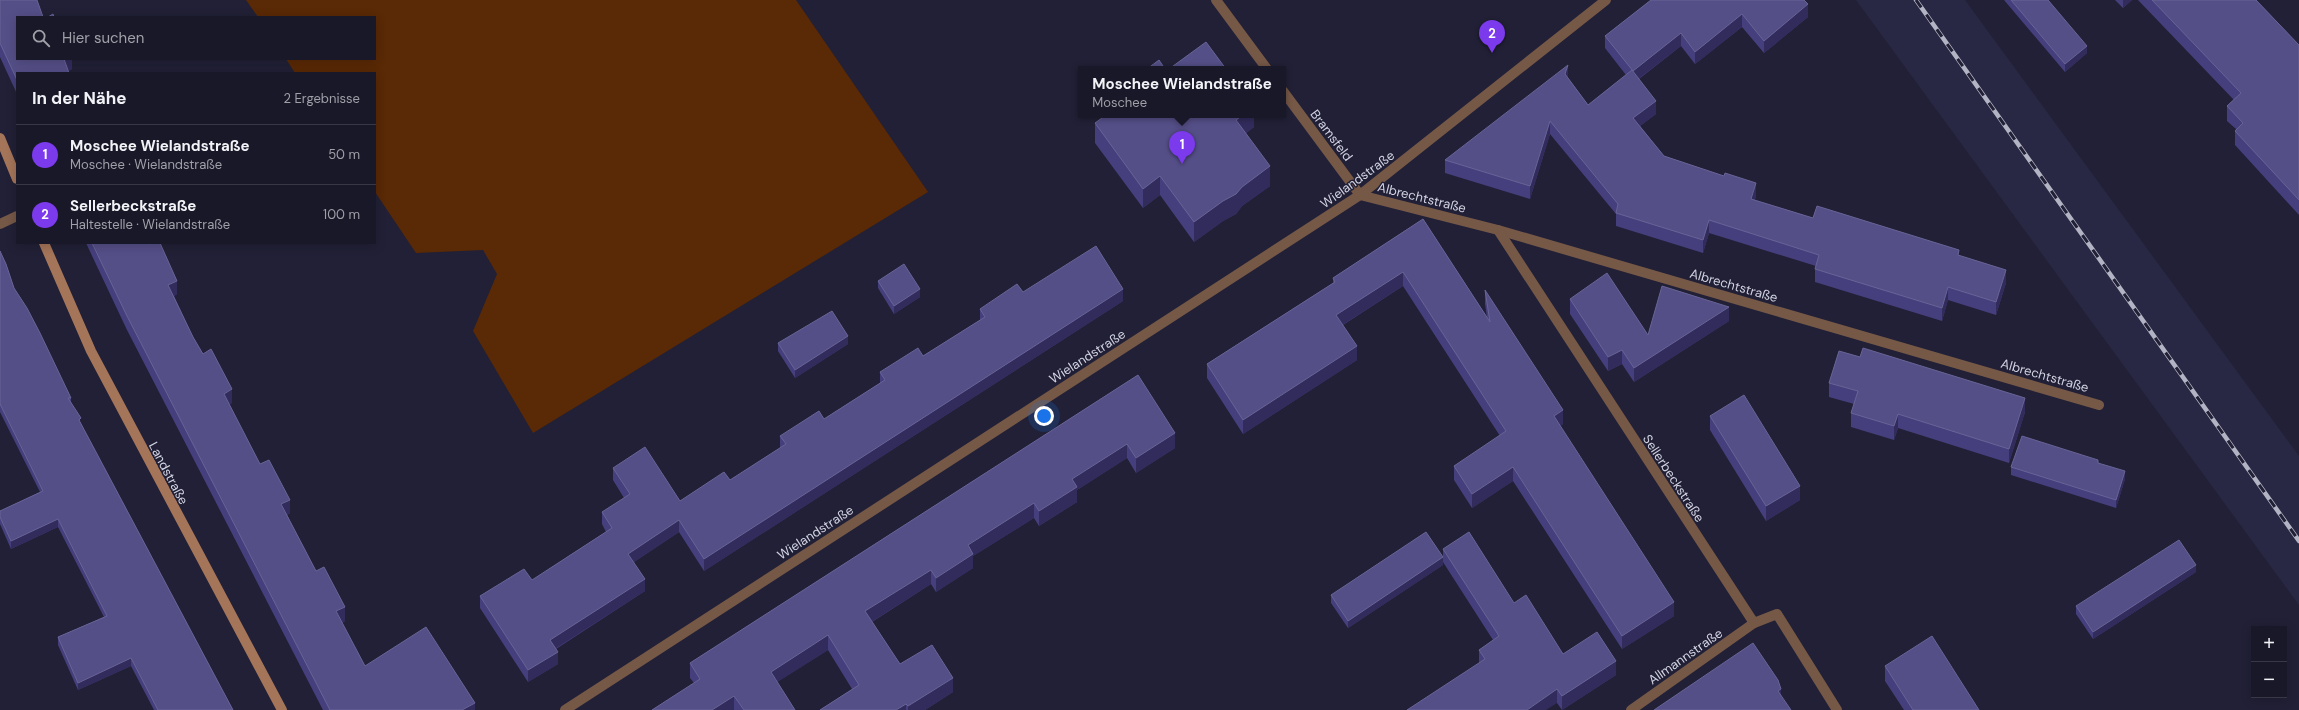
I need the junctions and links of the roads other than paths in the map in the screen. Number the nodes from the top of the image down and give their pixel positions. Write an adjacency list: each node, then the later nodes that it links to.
1 (1216, 0): 3 (street)
2 (1606, 0): 7 (street, Wielandstraße)
3 (1265, 66)
4 (1286, 95): 7 (street, Bramsfeld)
5 (0, 138): 6 (street)
6 (16, 177)
7 (1360, 195): 10 (street, Albrechtstraße); 15 (street, Wielandstraße)
8 (16, 216): 9 (street)
9 (0, 224)
10 (1498, 230): 12 (street, Albrechtstraße); 13 (street, Sellerbeckstraße)
11 (44, 244): 14 (street, Landstraße)
12 (2099, 404)
13 (1754, 624): 16 (street, Allmannstraße); 17 (street)
14 (282, 710)
15 (565, 710)
16 (1631, 710)
17 (1838, 710)

